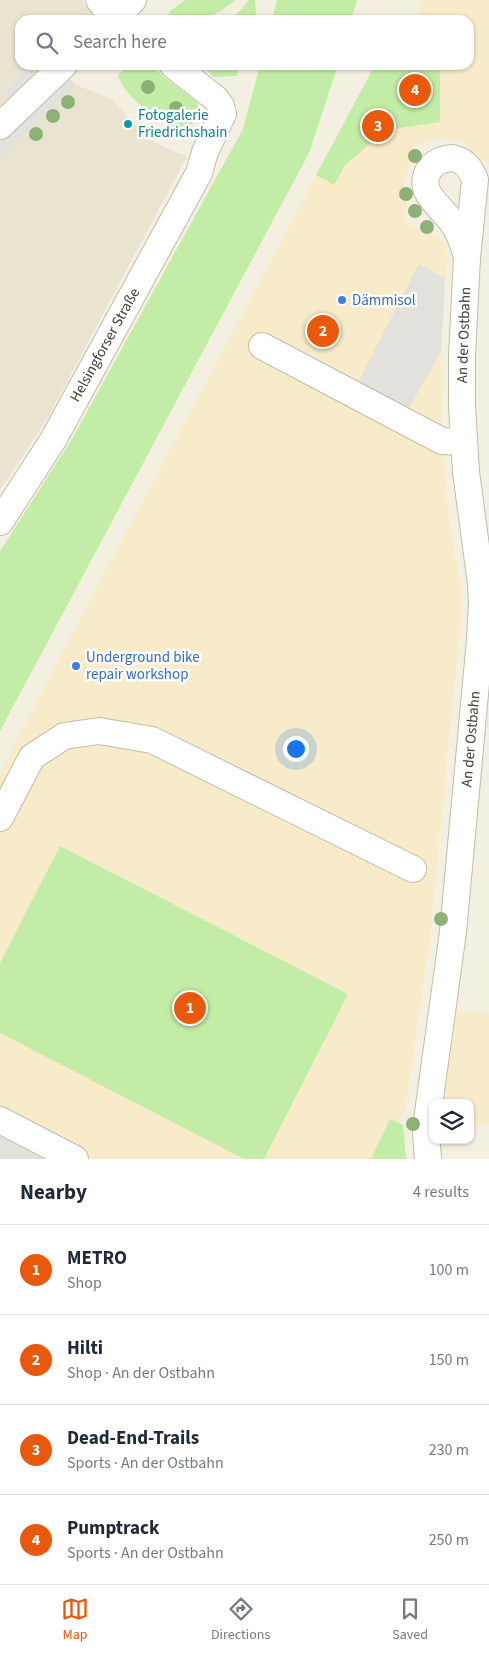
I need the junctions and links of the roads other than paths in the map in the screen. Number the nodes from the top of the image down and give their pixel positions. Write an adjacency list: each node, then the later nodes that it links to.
1 (133, 0): 2 (street)
2 (110, 15)
3 (59, 70): 5 (street)
4 (178, 70): 10 (street, Helsingforser Straße)
5 (0, 126)
6 (482, 188): 7 (street, An der Ostbahn); 7 (street, An der Ostbahn)
7 (467, 258): 9 (street, An der Ostbahn)
8 (262, 346): 9 (street)
9 (464, 442): 15 (street, An der Ostbahn)
10 (0, 522)
11 (0, 818): 12 (street)
12 (412, 869)
13 (0, 1120): 14 (street)
14 (75, 1159)
15 (428, 1159)

